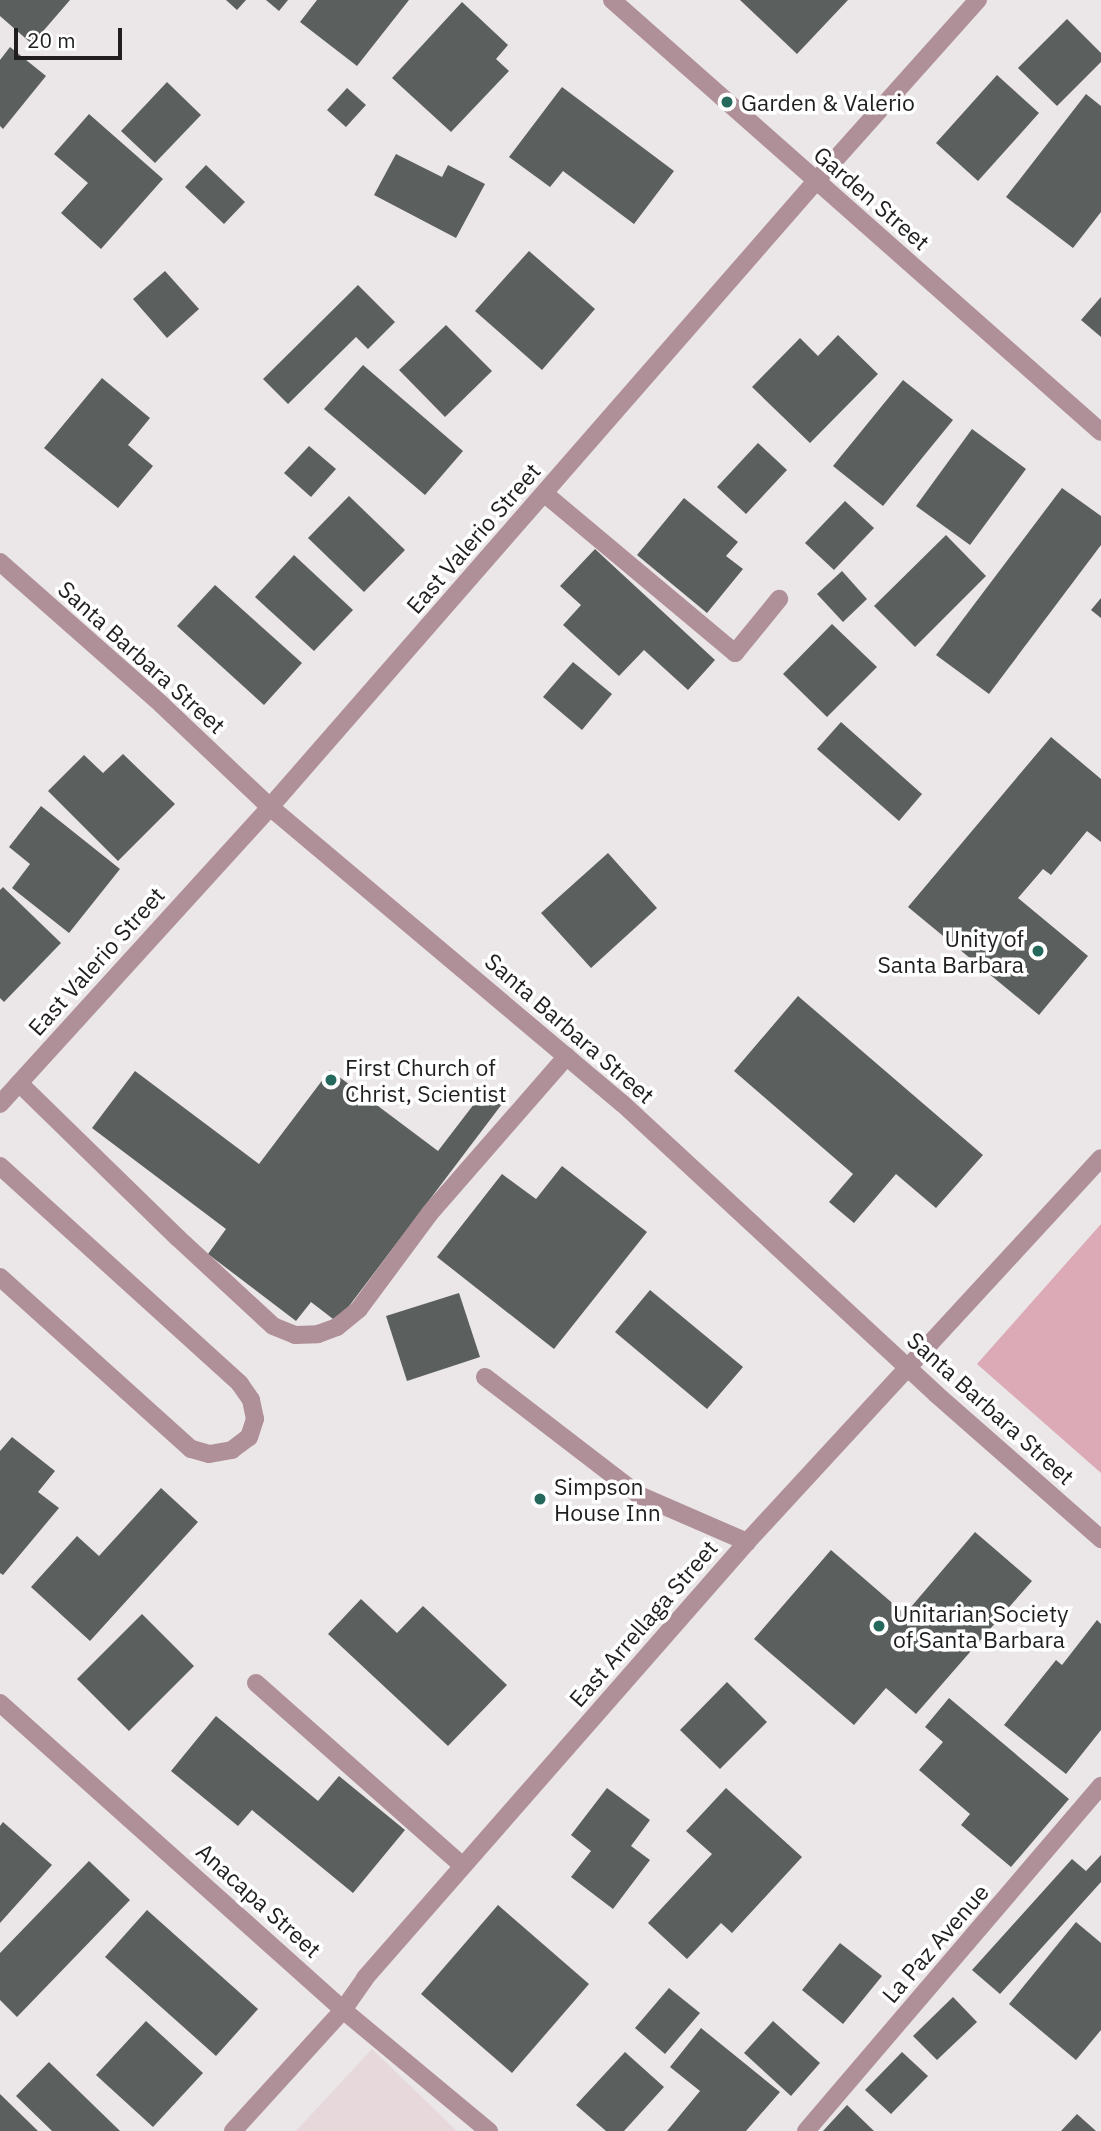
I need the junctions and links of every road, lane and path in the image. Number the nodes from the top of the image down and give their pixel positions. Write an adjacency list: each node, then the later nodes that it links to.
1 (612, 0): 3 (street, Garden Street)
2 (978, 0): 3 (street, East Valerio Street)
3 (816, 180): 4 (street, Garden Street); 5 (street, East Valerio Street)
4 (1101, 432)
5 (545, 494): 7 (street); 8 (street, East Valerio Street)
6 (0, 562): 8 (street, Santa Barbara Street)
7 (779, 599)
8 (270, 807): 9 (street, Santa Barbara Street); 10 (street, East Valerio Street)
9 (567, 1056): 10 (street); 15 (street, Santa Barbara Street)
10 (19, 1083): 11 (street, East Valerio Street)
11 (0, 1104)
12 (1101, 1158): 15 (street, East Arrellaga Street)
13 (0, 1166): 14 (street)
14 (0, 1277)
15 (908, 1368): 17 (street, Santa Barbara Street); 18 (street, East Arrellaga Street)
16 (485, 1377): 18 (street)
17 (1101, 1539)
18 (747, 1542): 22 (street, East Arrellaga Street)
19 (256, 1683): 22 (street)
20 (0, 1703): 23 (street, Anacapa Street)
21 (1101, 1786): 26 (street, La Paz Avenue)
22 (463, 1866): 23 (street, East Arrellaga Street)
23 (343, 2010): 24 (street, East Arrellaga Street); 25 (street, Anacapa Street)
24 (233, 2131)
25 (489, 2131)
26 (806, 2131)

